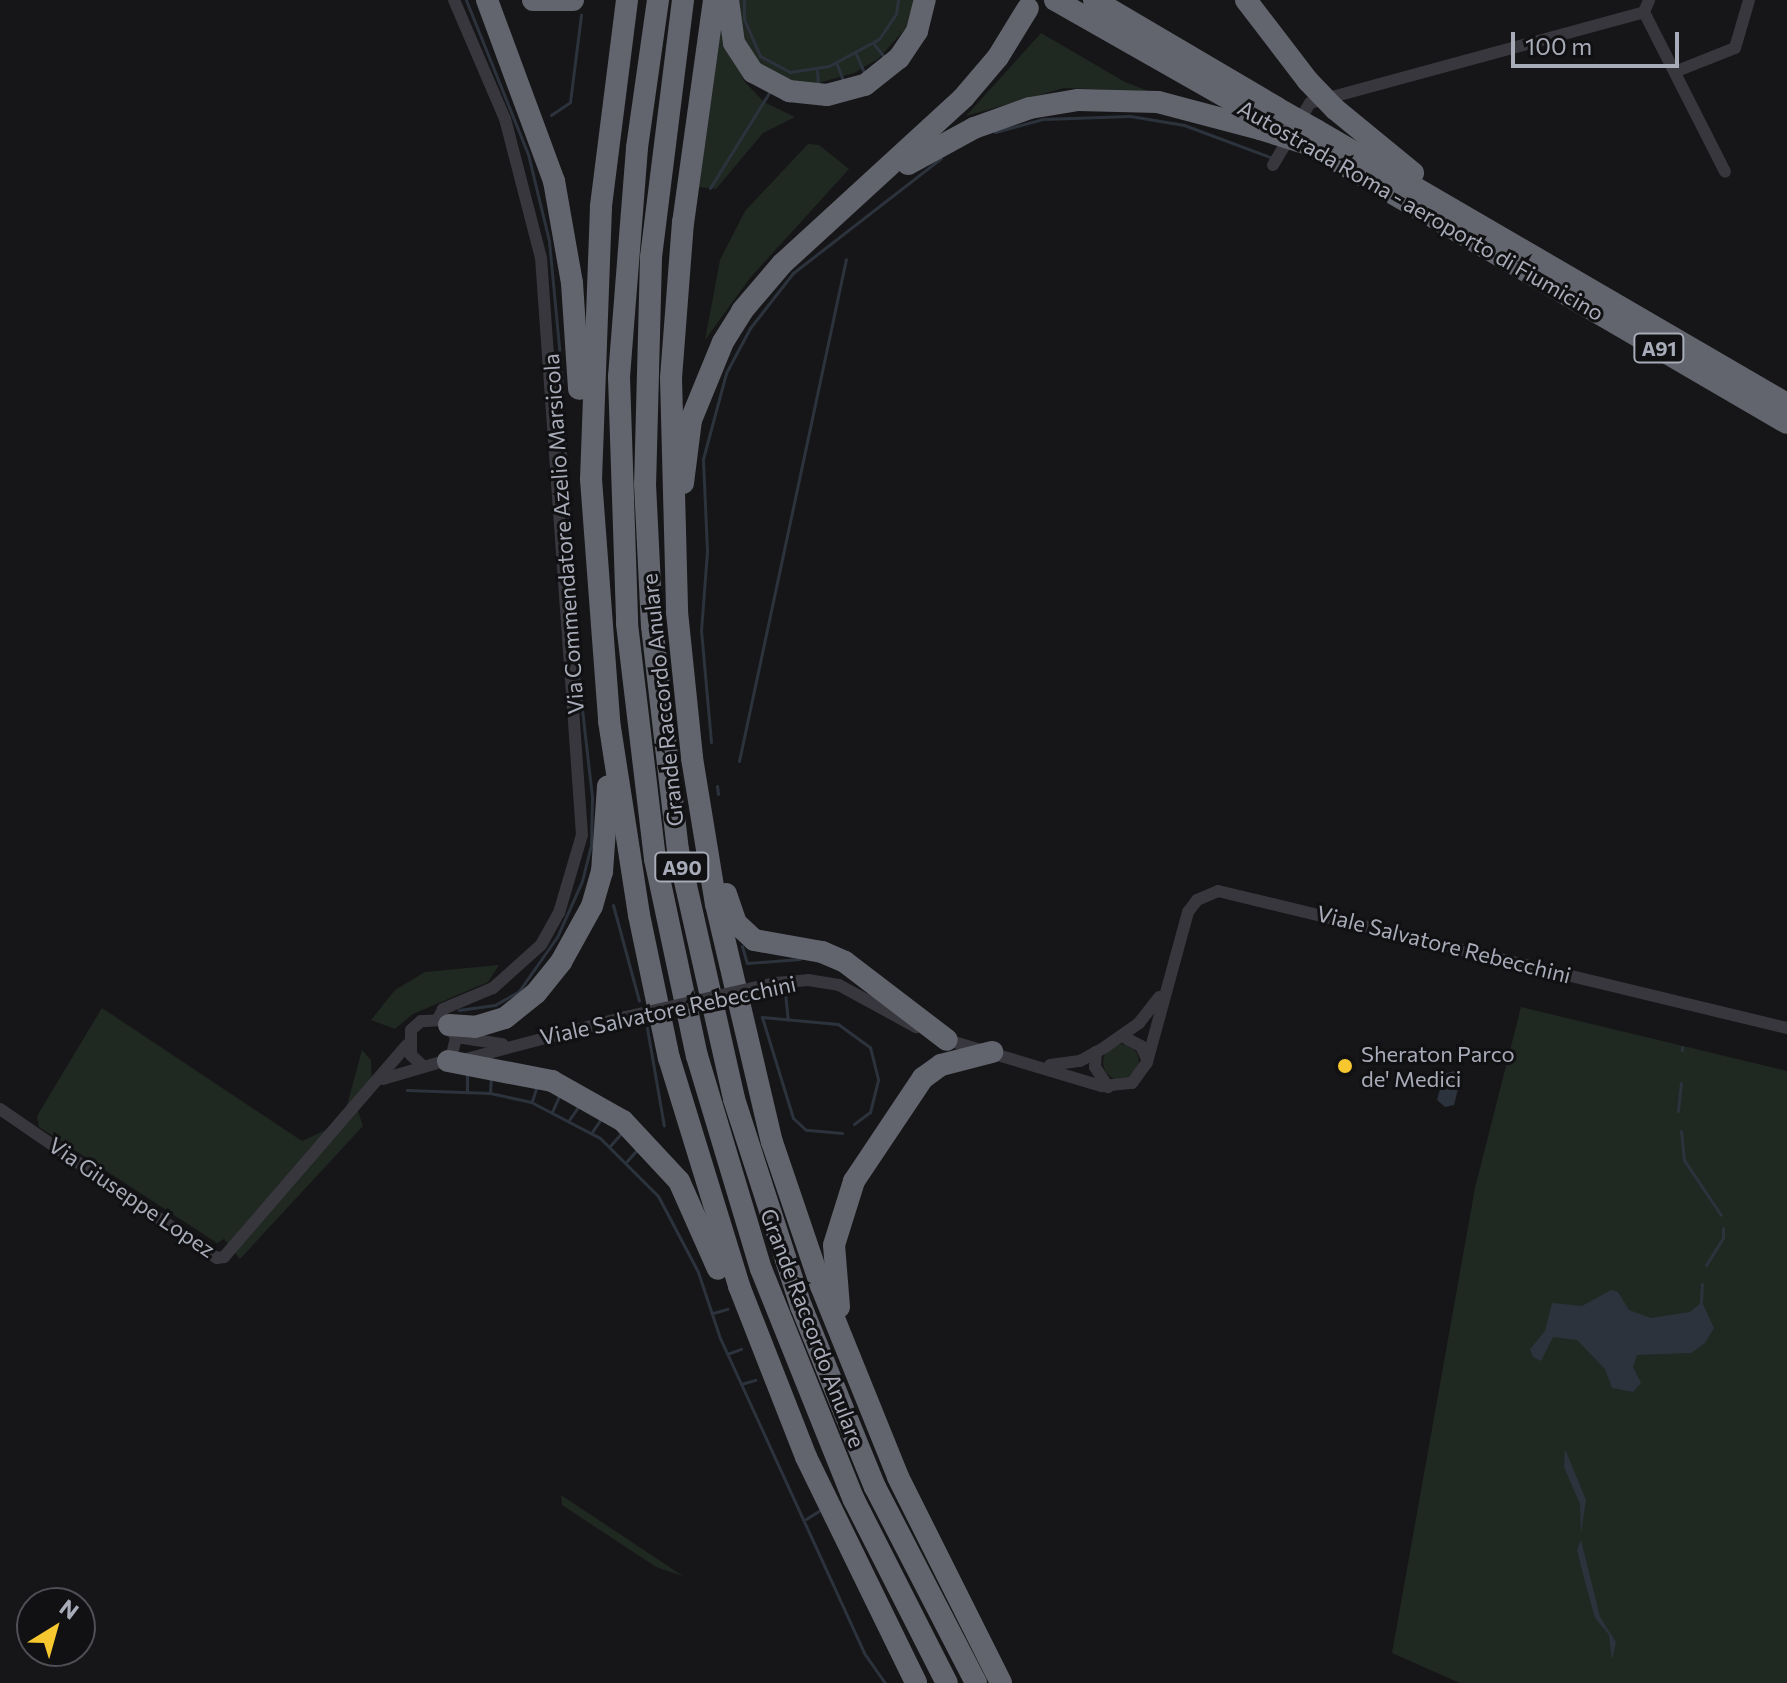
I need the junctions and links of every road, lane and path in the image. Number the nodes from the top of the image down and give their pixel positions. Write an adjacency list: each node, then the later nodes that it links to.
1 (454, 0): 31 (street, Via Commendatore Azelio Marsicola)
2 (487, 0): 26 (highway)
3 (533, 0): 4 (highway)
4 (573, 0)
5 (627, 0): 26 (highway)
6 (658, 0): 49 (highway, Grande Raccordo Anulare / A90)
7 (683, 0): 50 (highway, Grande Raccordo Anulare / A90)
8 (714, 0): 27 (highway, Grande Raccordo Anulare)
9 (728, 0): 10 (highway)
10 (925, 0)
11 (1055, 0): 18 (highway, Autostrada Roma - aeroporto di Fiumicino / A91)
12 (1094, 0): 18 (highway, Autostrada Roma - aeroporto di Fiumicino / A91)
13 (1246, 0): 23 (highway, bridge)
14 (1749, 0): 17 (street)
15 (1646, 6): 17 (street); 20 (street)
16 (1028, 8): 22 (highway)
17 (1677, 71): 21 (street)
18 (1268, 119): 19 (highway, Autostrada Roma - aeroporto di Fiumicino / A91, bridge); 22 (highway)
19 (1312, 137): 23 (highway, Autostrada Roma - aeroporto di Fiumicino / A91); 25 (highway, Autostrada Roma - aeroporto di Fiumicino / A91)
20 (1273, 165)
21 (1725, 172)
22 (873, 185): 27 (highway)
23 (1532, 256): 24 (highway, Autostrada Roma - aeroporto di Fiumicino / A91)
24 (1787, 404)
25 (1787, 423)
26 (595, 536): 28 (highway)
27 (677, 612): 29 (highway, Grande Raccordo Anulare)
28 (609, 721): 31 (highway); 46 (highway)
29 (692, 758): 34 (highway); 47 (highway, Grande Raccordo Anulare)
30 (1164, 991): 32 (street, Viale Salvatore Rebecchini); 33 (street, Viale Salvatore Rebecchini); 40 (street, Viale Salvatore Rebecchini)
31 (448, 1027): 35 (street, Viale Salvatore Rebecchini); 36 (street, Via Commendatore Azelio Marsicola); 39 (street)
32 (1787, 1028)
33 (1122, 1036): 38 (street, Viale Salvatore Rebecchini); 40 (street)
34 (947, 1040): 35 (street, Viale Salvatore Rebecchini, bridge); 37 (street, Viale Salvatore Rebecchini)
35 (513, 1044): 39 (street, Viale Salvatore Rebecchini)
36 (407, 1045): 41 (street); 43 (street, Via Giuseppe Lopez)
37 (992, 1052): 42 (street, Viale Salvatore Rebecchini); 47 (highway)
38 (1096, 1052): 42 (street, Viale Salvatore Rebecchini); 44 (street)
39 (448, 1061): 41 (street, Viale Salvatore Rebecchini); 46 (highway)
40 (1147, 1062): 44 (street)
41 (423, 1066): 43 (street)
42 (1046, 1066): 44 (street, Viale Salvatore Rebecchini)
43 (383, 1079): 45 (street, Via Giuseppe Lopez)
44 (1108, 1087)
45 (0, 1109)
46 (782, 1400): 48 (highway)
47 (867, 1404): 51 (highway, Grande Raccordo Anulare)
48 (916, 1683)
49 (947, 1683)
50 (976, 1683)
51 (1001, 1683)

